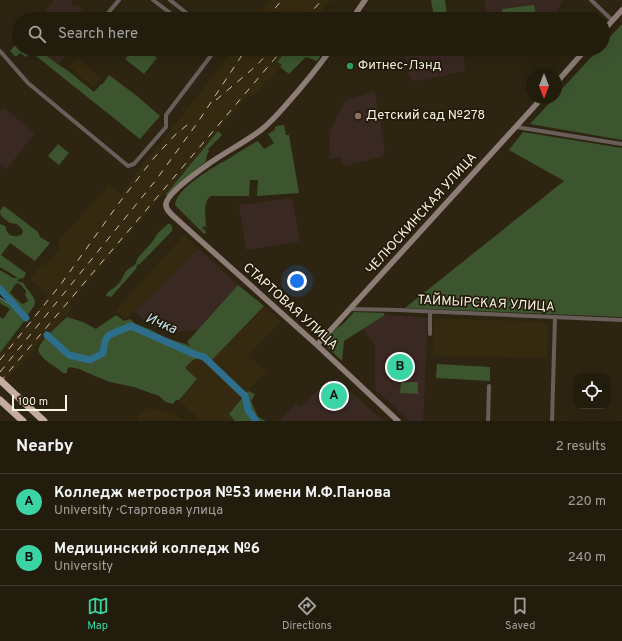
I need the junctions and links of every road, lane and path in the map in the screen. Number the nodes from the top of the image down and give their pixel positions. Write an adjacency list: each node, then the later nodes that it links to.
1 (119, 0): 7 (street)
2 (153, 0): 8 (street)
3 (170, 0): 9 (street)
4 (365, 0): 10 (street)
5 (591, 0): 11 (street)
6 (622, 10): 12 (street)
7 (109, 12)
8 (169, 12)
9 (185, 12)
10 (357, 12)
11 (604, 12)
12 (612, 20): 13 (street)
13 (610, 22)
14 (0, 51): 15 (street)
15 (211, 56)
16 (326, 56): 27 (street, СТАРТОВАЯ УЛИЦА)
17 (580, 56): 18 (street)
18 (562, 76)
19 (537, 104): 20 (street, ЧЕЛЮСКИНСКАЯ УЛИЦА)
20 (516, 127): 21 (street); 22 (street, ЧЕЛЮСКИНСКАЯ УЛИЦА)
21 (622, 144)
22 (350, 309): 23 (street, ТАЙМЫРСКАЯ УЛИЦА); 27 (street, ЧЕЛЮСКИНСКАЯ УЛИЦА)
23 (430, 312): 24 (street, ТАЙМЫРСКАЯ УЛИЦА); 26 (street)
24 (555, 317): 25 (street, ТАЙМЫРСКАЯ УЛИЦА); 35 (street)
25 (622, 320)
26 (430, 334)
27 (317, 345): 33 (street, СТАРТОВАЯ УЛИЦА)
28 (0, 380): 32 (highway, bridge)
29 (489, 386): 34 (street)
30 (0, 400): 31 (highway)
31 (23, 421)
32 (44, 421)
33 (398, 421)
34 (488, 421)
35 (552, 421)

